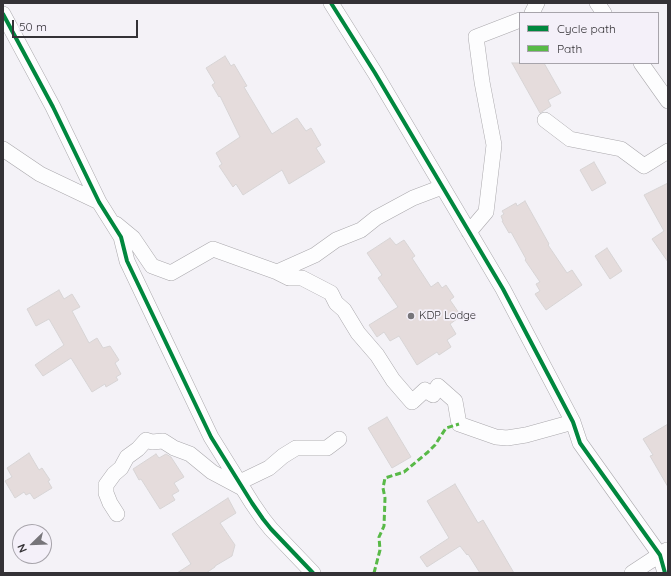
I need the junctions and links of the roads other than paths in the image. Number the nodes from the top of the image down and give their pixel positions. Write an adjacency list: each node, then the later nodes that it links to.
1 (331, 3): 13 (street)
2 (537, 3): 4 (street)
3 (597, 3): 5 (street)
4 (532, 12)
5 (603, 12)
6 (3, 14): 14 (street)
7 (519, 20): 16 (street)
8 (642, 64): 9 (street)
9 (668, 101)
10 (545, 120): 12 (street)
11 (3, 149): 14 (street)
12 (668, 151)
13 (442, 187): 16 (street); 17 (street)
14 (99, 202): 15 (street)
15 (109, 218): 17 (street); 20 (street)
16 (470, 232): 18 (street)
17 (277, 272): 18 (street)
18 (573, 422): 22 (street)
19 (339, 439): 20 (street)
20 (242, 486): 21 (street); 23 (street)
21 (117, 514)
22 (664, 552): 24 (street); 25 (street)
23 (313, 573)
24 (632, 573)
25 (665, 573)

